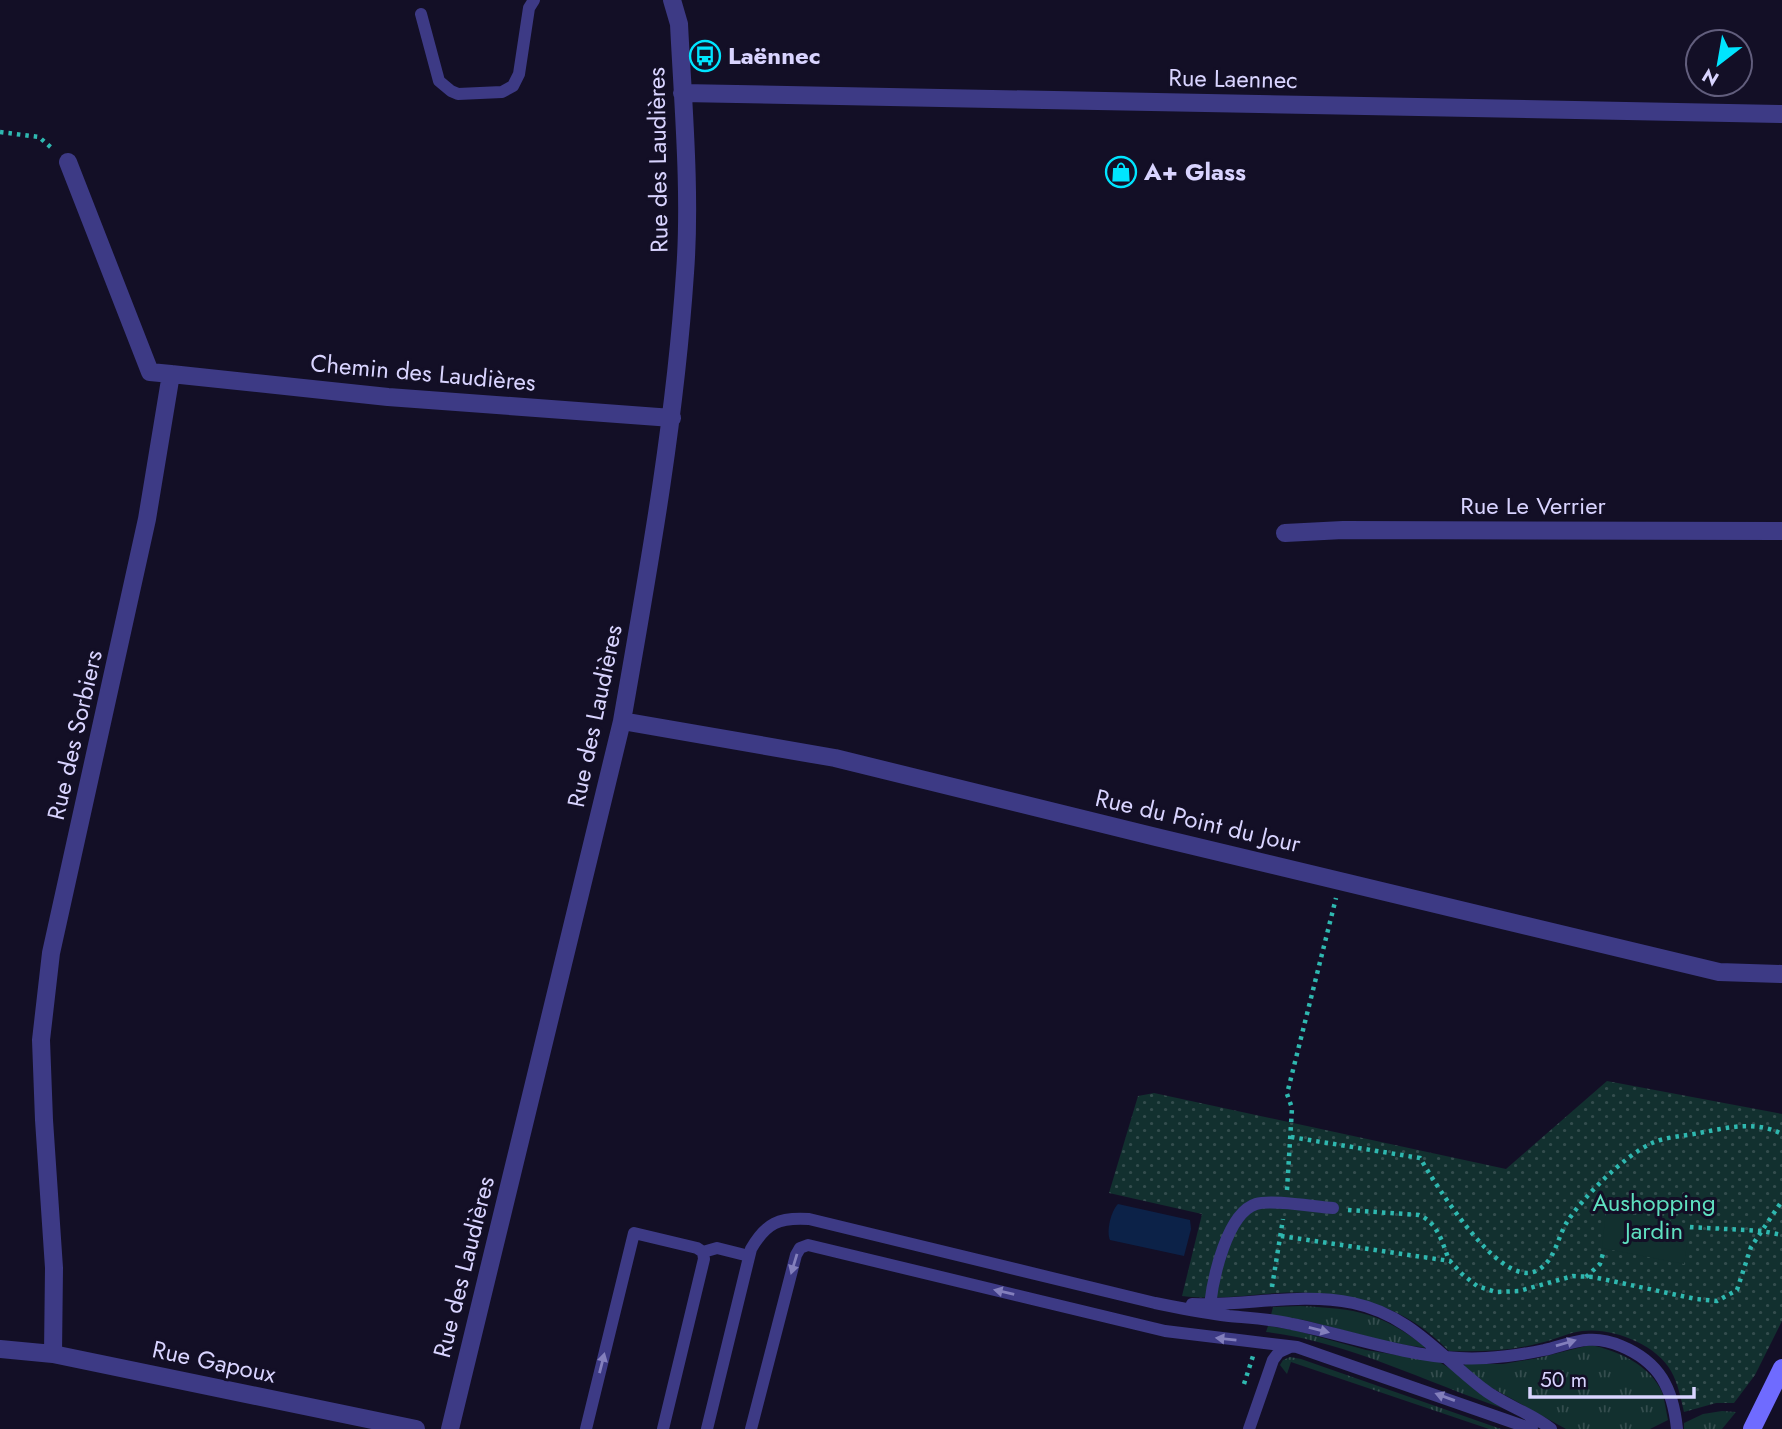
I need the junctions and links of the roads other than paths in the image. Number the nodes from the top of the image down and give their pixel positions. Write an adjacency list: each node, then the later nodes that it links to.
1 (534, 0): 3 (lane)
2 (672, 0): 4 (street, Rue des Laudières)
3 (421, 14)
4 (682, 93): 5 (street, Rue Laennec); 8 (street, Rue des Laudières)
5 (1782, 114)
6 (68, 162): 7 (street)
7 (171, 374): 8 (street, Chemin des Laudières); 22 (street, Rue des Sorbiers)
8 (672, 418): 11 (street, Rue des Laudières)
9 (1782, 531): 10 (street, Rue Le Verrier)
10 (1285, 533)
11 (622, 721): 13 (street, Rue du Point du Jour); 27 (street, Rue des Laudières)
12 (1782, 969): 13 (street, Rue du Point du Jour)
13 (1762, 973): 14 (street, Rue du Point du Jour)
14 (1782, 974)
15 (1333, 1208): 19 (lane)
16 (703, 1252): 17 (lane); 28 (lane, one-way to 16); 29 (lane)
17 (750, 1255): 18 (lane); 30 (lane)
18 (1155, 1303): 19 (lane); 23 (lane, one-way to 23)
19 (1210, 1305): 23 (lane)
20 (1297, 1347): 25 (lane, one-way to 20); 31 (lane, one-way to 31); 32 (lane)
21 (0, 1349): 22 (street, Rue Gapoux)
22 (53, 1354): 26 (street, Rue Gapoux)
23 (1448, 1357): 35 (lane); 36 (lane, one-way to 36)
24 (1782, 1368): 37 (street)
25 (1479, 1409): 33 (lane); 34 (lane)
26 (416, 1429)
27 (450, 1429)
28 (586, 1429)
29 (663, 1429)
30 (707, 1429)
31 (751, 1429)
32 (1249, 1429)
33 (1511, 1429)
34 (1532, 1429)
35 (1551, 1429)
36 (1677, 1429)
37 (1752, 1429)

